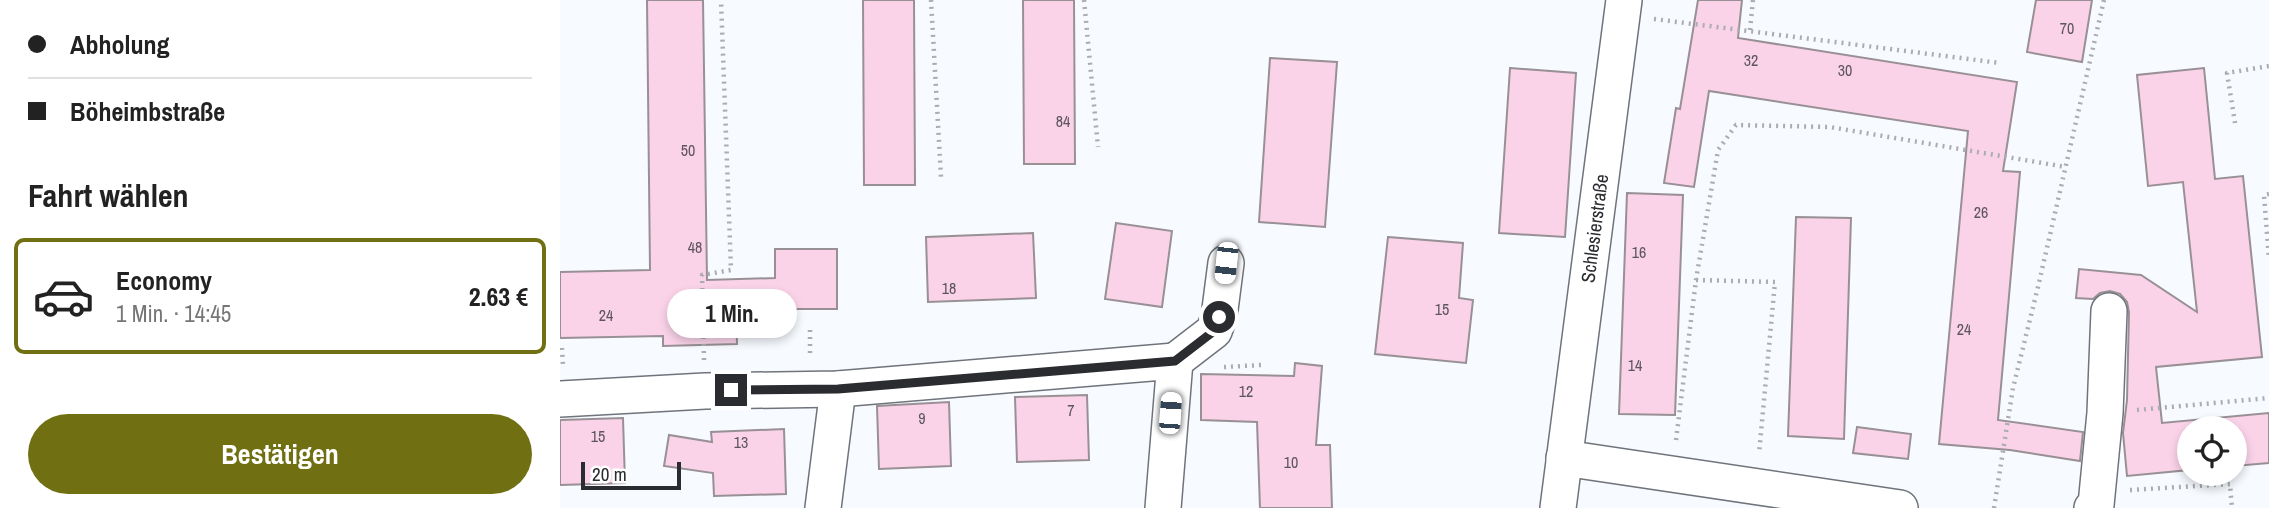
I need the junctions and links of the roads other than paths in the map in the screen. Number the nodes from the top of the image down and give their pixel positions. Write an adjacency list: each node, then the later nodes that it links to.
1 (1623, 7): 7 (street, Schlesierstraße)
2 (1226, 263): 4 (street)
3 (2109, 311): 8 (street)
4 (1175, 361): 5 (street); 10 (street)
5 (838, 389): 6 (street); 9 (street)
6 (560, 398)
7 (1564, 458): 11 (street, Schlesierstraße); 12 (street)
8 (2095, 500)
9 (823, 508)
10 (1163, 508)
11 (1558, 508)
12 (1899, 508)

